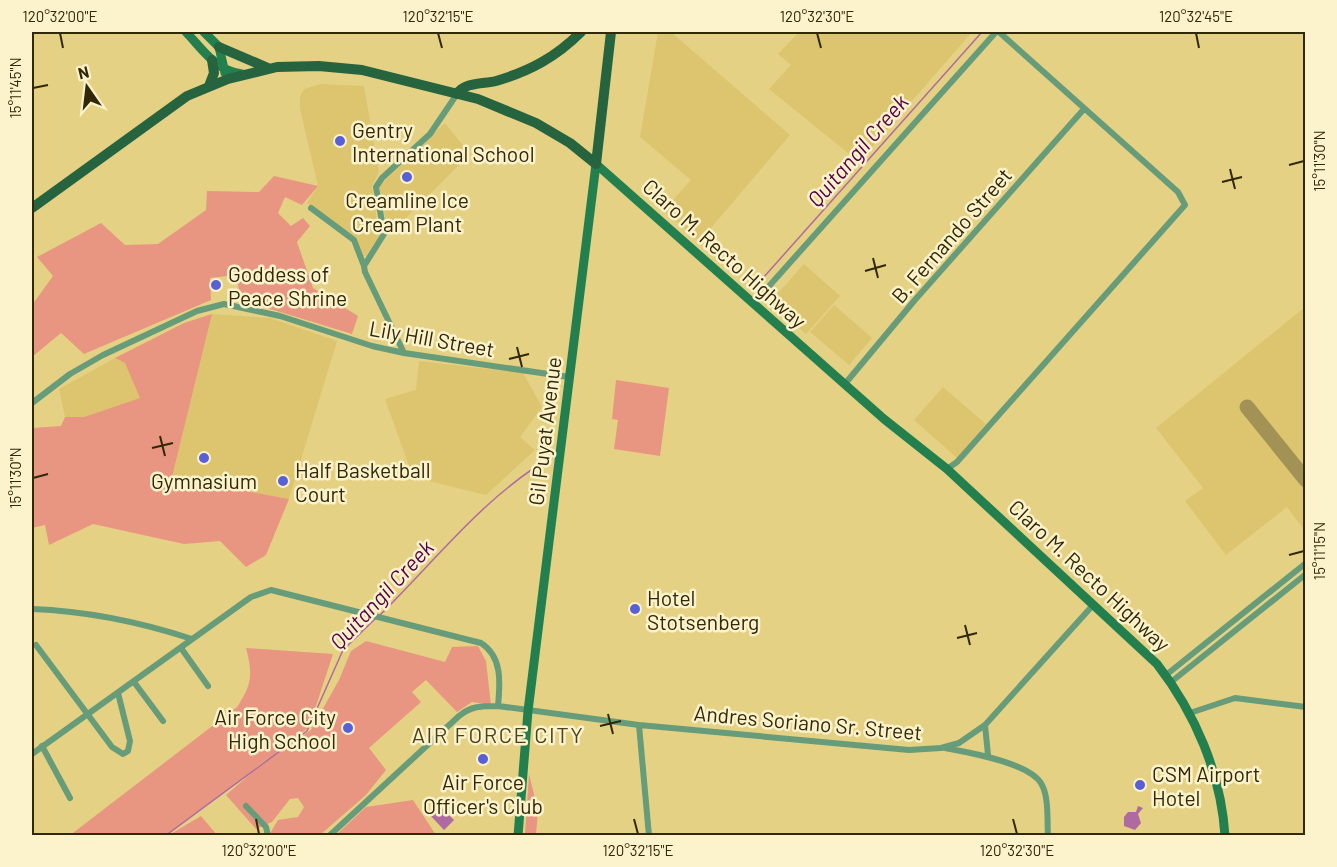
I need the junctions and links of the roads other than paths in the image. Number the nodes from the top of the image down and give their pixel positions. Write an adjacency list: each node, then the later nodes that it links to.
1 (186, 32): 7 (main road)
2 (204, 32): 6 (main road)
3 (581, 32): 11 (main road)
4 (611, 32): 13 (main road, Gil Puyat Avenue)
5 (997, 32): 12 (street); 17 (street)
6 (219, 47): 8 (main road); 9 (main road)
7 (212, 60): 9 (main road); 10 (main road)
8 (269, 69): 9 (main road, Claro M. Recto Highway); 11 (main road, Claro M. Recto Highway)
9 (224, 76): 10 (main road, Claro M. Recto Highway)
10 (208, 86): 14 (main road, Claro M. Recto Highway)
11 (457, 94): 13 (main road, Claro M. Recto Highway); 16 (street)
12 (1084, 109): 20 (street, B. Fernando Street); 22 (street)
13 (596, 164): 17 (main road, Claro M. Recto Highway); 19 (main road, Gil Puyat Avenue)
14 (32, 208)
15 (311, 208): 16 (street)
16 (364, 266): 18 (street)
17 (753, 304): 20 (main road, Claro M. Recto Highway)
18 (404, 353): 19 (street, Lily Hill Street); 21 (street, Lily Hill Street)
19 (569, 377): 38 (main road, Gil Puyat Avenue)
20 (844, 385): 22 (main road, Claro M. Recto Highway)
21 (32, 403)
22 (947, 469): 27 (main road, Claro M. Recto Highway)
23 (1305, 563): 25 (street)
24 (1305, 574): 26 (street)
25 (1266, 595): 26 (street); 32 (street)
26 (1272, 601): 32 (street)
27 (1094, 604): 32 (main road, Claro M. Recto Highway); 43 (street, Andres Soriano Sr. Street)
28 (32, 609): 29 (street)
29 (192, 639): 31 (street); 36 (street)
30 (36, 645): 40 (street)
31 (181, 648): 33 (street); 34 (street)
32 (1168, 678): 39 (main road, Claro M. Recto Highway)
33 (134, 682): 35 (street); 41 (street)
34 (208, 686)
35 (118, 693): 40 (street); 40 (street)
36 (498, 706): 38 (street, Andres Soriano Sr. Street); 51 (street, Andres Soriano Sr. Street)
37 (1305, 707): 39 (street)
38 (528, 711): 42 (street, Andres Soriano Sr. Street); 52 (main road, Gil Puyat Avenue)
39 (1190, 713): 55 (main road, Claro M. Recto Highway)
40 (88, 714): 44 (street)
41 (163, 722)
42 (639, 725): 45 (street, Andres Soriano Sr. Street); 53 (street)
43 (986, 725): 45 (street, Andres Soriano Sr. Street); 47 (street)
44 (42, 746): 46 (street); 48 (street)
45 (941, 748): 47 (street)
46 (32, 753)
47 (988, 755): 54 (street)
48 (70, 798)
49 (246, 806): 50 (street)
50 (268, 836)
51 (328, 836)
52 (518, 836)
53 (649, 836)
54 (1048, 836)
55 (1225, 836)

